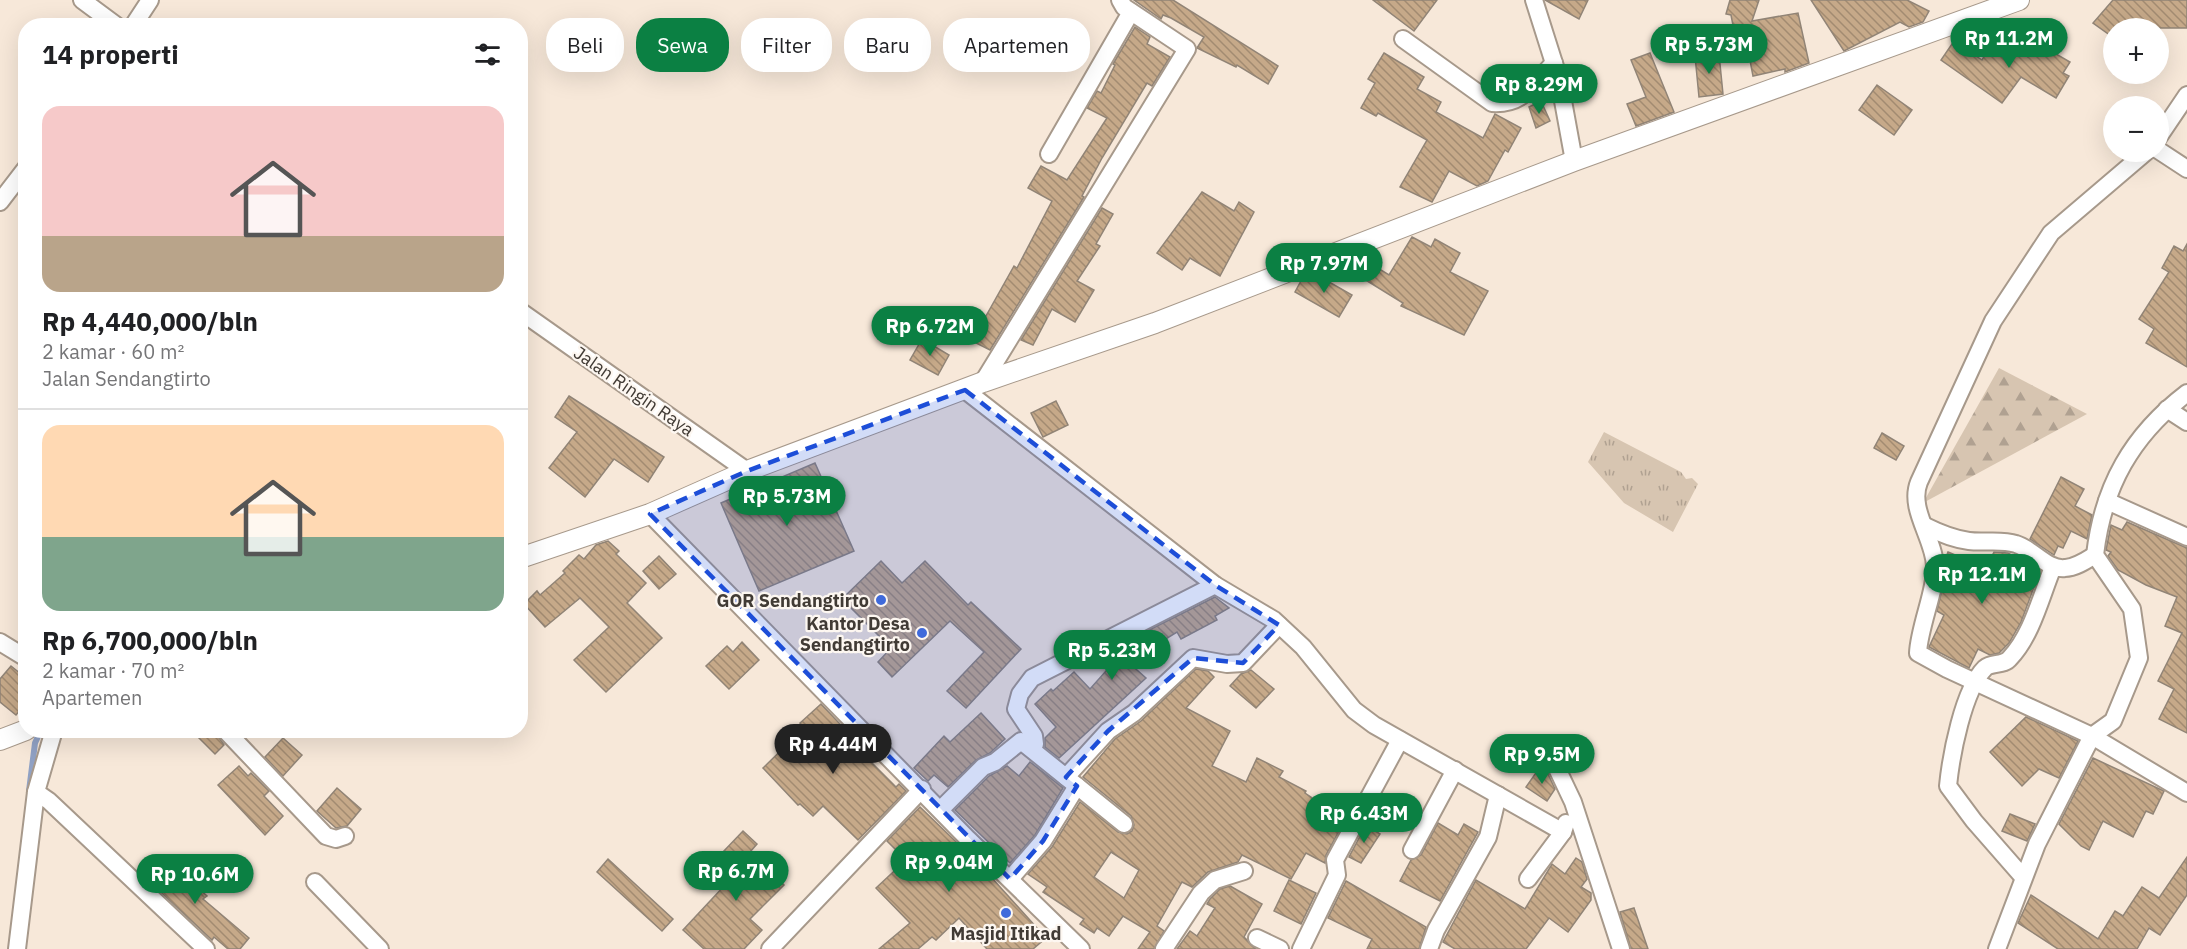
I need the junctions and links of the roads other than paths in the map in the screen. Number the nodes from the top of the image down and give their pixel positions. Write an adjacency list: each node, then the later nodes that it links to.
1 (82, 0): 6 (street)
2 (150, 0): 7 (street)
3 (1534, 0): 9 (street)
4 (2019, 0): 14 (street)
5 (1126, 6): 12 (street); 20 (street)
6 (107, 18)
7 (138, 18)
8 (1403, 39): 9 (street)
9 (1554, 63): 14 (street)
10 (2187, 95): 11 (street)
11 (2169, 122)
12 (1049, 154)
13 (2169, 158): 16 (street)
14 (1574, 160): 20 (street)
15 (2134, 162): 28 (street)
16 (2187, 170)
17 (18, 178): 18 (street)
18 (0, 202)
19 (528, 317): 25 (street, Jalan Ringin Raya)
20 (983, 382): 21 (street)
21 (965, 390): 25 (street); 33 (street)
22 (2187, 393): 23 (street)
23 (2167, 409): 24 (street); 26 (street)
24 (2187, 422)
25 (747, 471): 27 (street)
26 (2107, 501): 29 (street); 31 (street)
27 (650, 514): 30 (street); 48 (street)
28 (1925, 526): 32 (street); 37 (street)
29 (2187, 537)
30 (528, 555)
31 (2096, 555): 32 (street); 39 (street)
32 (2053, 567): 37 (street)
33 (1215, 585): 34 (street); 44 (street)
34 (1280, 625): 43 (street); 47 (street)
35 (0, 642): 36 (street)
36 (18, 653)
37 (1976, 683): 39 (street); 59 (street)
38 (18, 733): 42 (street)
39 (2092, 736): 50 (street); 59 (street)
40 (52, 738): 49 (street)
41 (233, 738): 56 (street)
42 (0, 740)
43 (1400, 740): 46 (street); 71 (street)
44 (1031, 748): 47 (street); 53 (street)
45 (1554, 762): 52 (street)
46 (1455, 770): 51 (street); 57 (street)
47 (1072, 782): 54 (street); 60 (street)
48 (922, 789): 53 (street); 67 (street)
49 (36, 792): 64 (street); 65 (street)
50 (2187, 793)
51 (1498, 795): 55 (street); 72 (street)
52 (1573, 802): 55 (street); 73 (street)
53 (940, 809): 60 (street)
54 (1124, 824)
55 (1563, 832): 61 (street)
56 (345, 836)
57 (1412, 850)
58 (1245, 871): 69 (street)
59 (2023, 877): 74 (street)
60 (1010, 879): 68 (street)
61 (1528, 879)
62 (315, 882): 66 (street)
63 (1257, 938): 70 (street)
64 (17, 949)
65 (206, 949)
66 (380, 949)
67 (770, 949)
68 (1082, 949)
69 (1164, 949)
70 (1280, 949)
71 (1301, 949)
72 (1429, 949)
73 (1622, 949)
74 (1997, 949)

